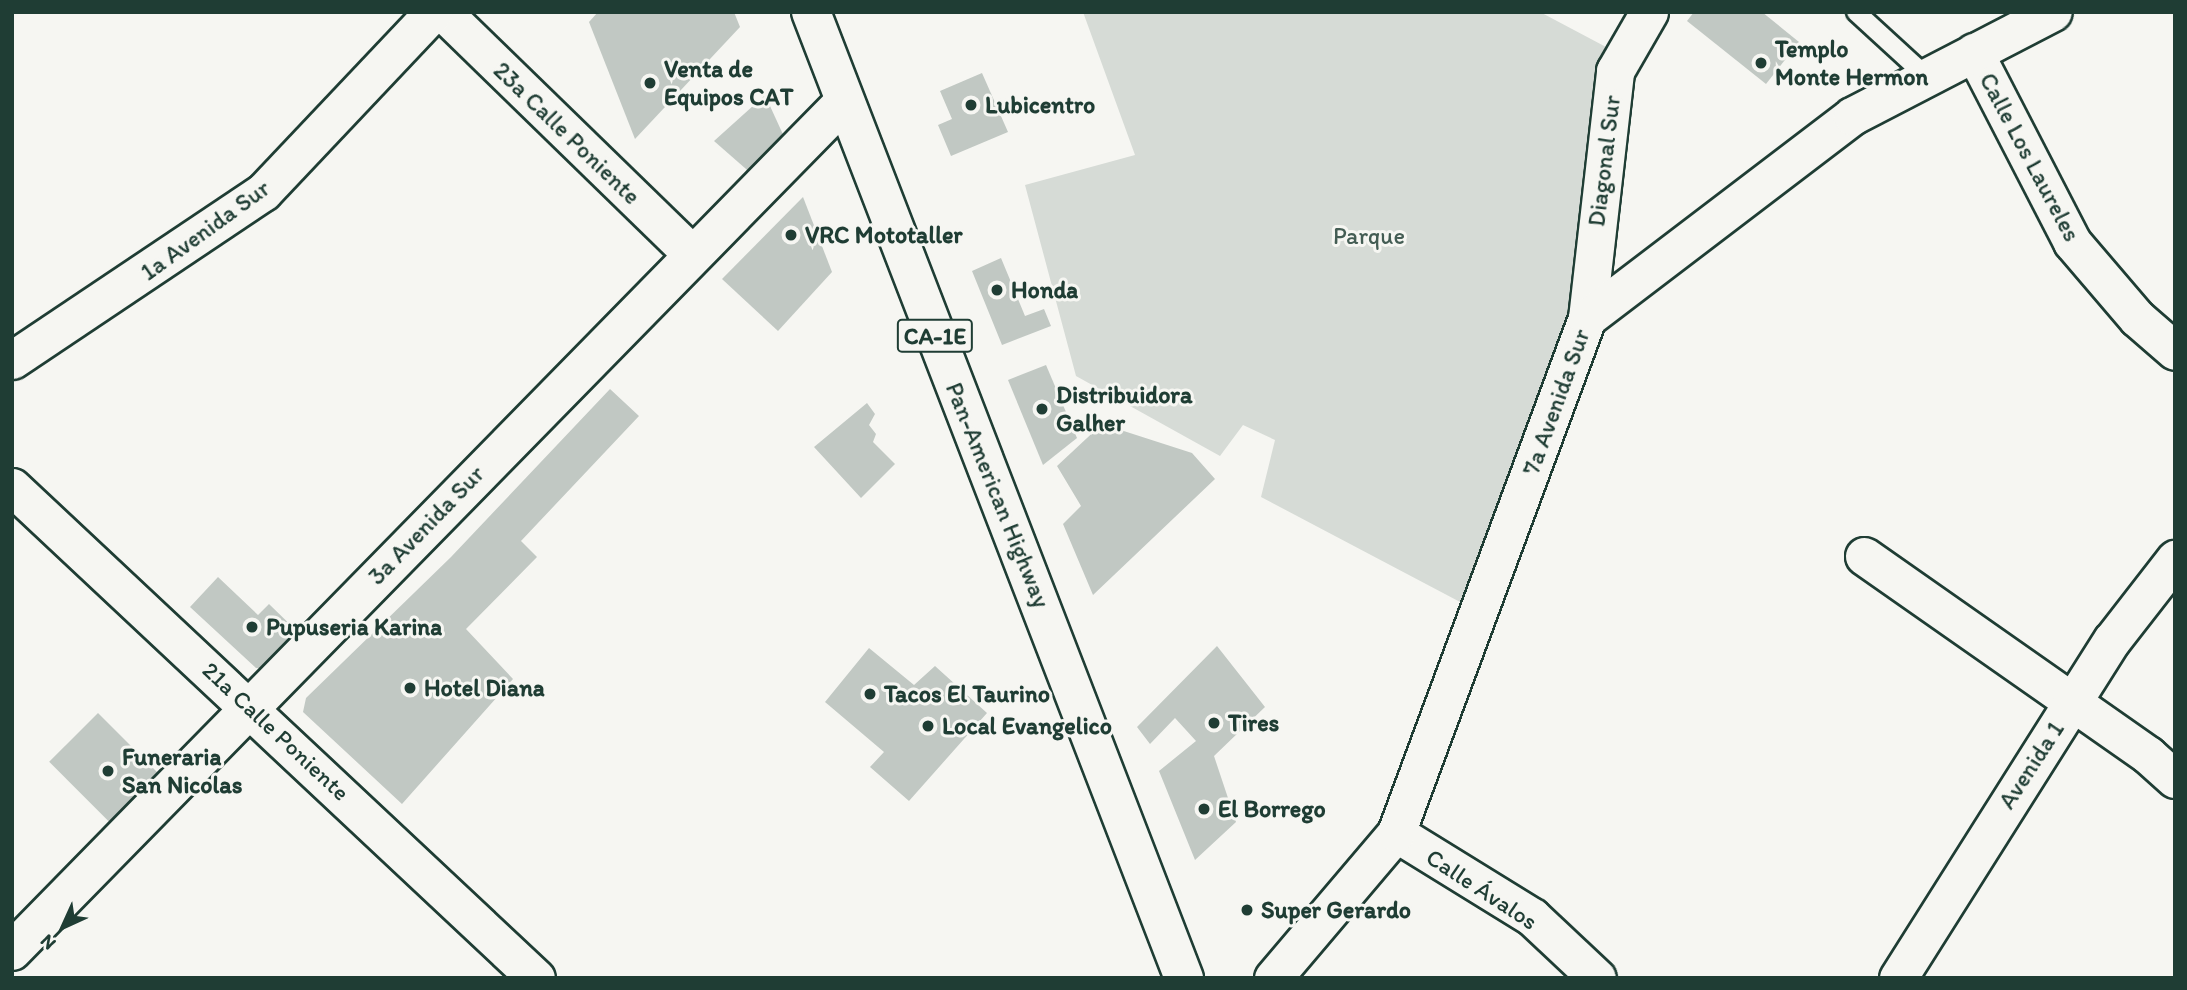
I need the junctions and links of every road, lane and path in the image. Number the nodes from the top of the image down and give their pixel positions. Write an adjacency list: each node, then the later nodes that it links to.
1 (433, 12): 13 (street, 1a Avenida Sur)
2 (443, 12): 10 (street, 23a Calle Poniente)
3 (811, 12): 9 (main road, Pan-American Highway / CA-1E)
4 (1856, 12): 8 (lane)
5 (2053, 12): 7 (street, 7a Avenida Sur)
6 (1639, 16): 11 (street, Diagonal Sur)
7 (1974, 52): 8 (street, 7a Avenida Sur); 12 (street, Calle Los Laureles)
8 (1927, 77): 11 (street, 7a Avenida Sur)
9 (843, 103): 10 (main road, 3a Avenida Sur); 23 (main road, Pan-American Highway / CA-1E)
10 (691, 253): 18 (main road, 3a Avenida Sur)
11 (1587, 318): 20 (street, 7a Avenida Sur)
12 (2175, 351)
13 (12, 360)
14 (12, 487): 18 (street, 21a Calle Poniente)
15 (1864, 556): 17 (street)
16 (2175, 559): 17 (street, Avenida 1)
17 (2072, 702): 19 (street); 26 (street, Avenida 1)
18 (249, 706): 21 (main road, 3a Avenida Sur); 22 (street, 21a Calle Poniente)
19 (2175, 779)
20 (1396, 833): 24 (street, 7a Avenida Sur); 25 (street, Calle Ávalos)
21 (12, 951)
22 (536, 978)
23 (1184, 978)
24 (1273, 978)
25 (1597, 978)
26 (1898, 978)

